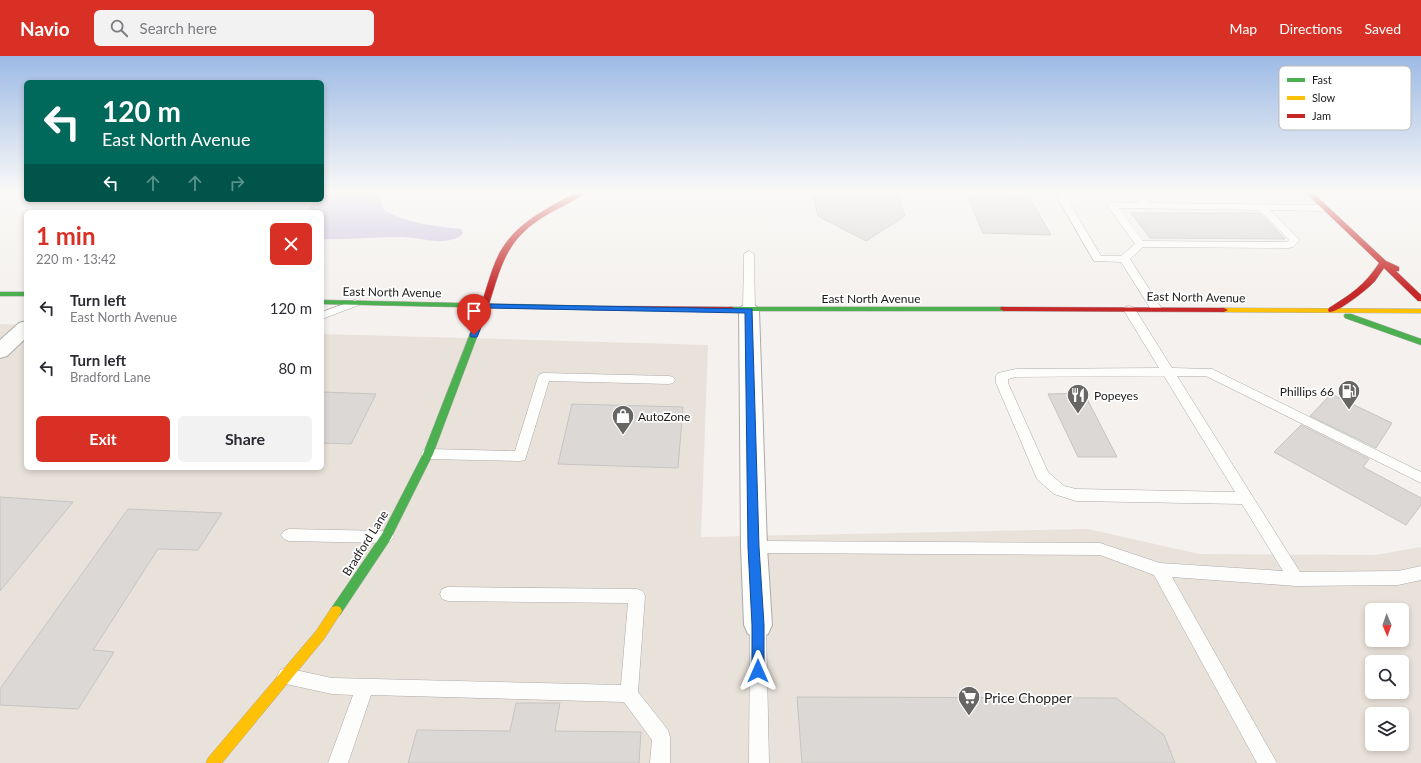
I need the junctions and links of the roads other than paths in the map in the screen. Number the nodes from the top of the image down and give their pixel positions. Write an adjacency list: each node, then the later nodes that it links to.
1 (527, 225): 16 (main road, Bradford Lane)
2 (1078, 225): 8 (lane)
3 (1126, 225): 6 (lane)
4 (1280, 225): 6 (lane)
5 (1342, 225): 9 (main road)
6 (1140, 244): 8 (lane)
7 (749, 254): 19 (lane)
8 (1124, 259): 18 (lane)
9 (1383, 263): 10 (main road); 13 (main road); 20 (main road)
10 (1408, 274)
11 (24, 292): 12 (main road)
12 (0, 294)
13 (1421, 299)
14 (324, 302): 15 (main road, East North Avenue)
15 (355, 303): 16 (main road, East North Avenue); 22 (lane)
16 (485, 306): 19 (main road, East North Avenue); 28 (main road, Bradford Lane)
17 (1129, 309): 18 (main road, East North Avenue); 19 (main road, East North Avenue); 26 (lane)
18 (1156, 309): 20 (main road, East North Avenue)
19 (749, 310): 33 (street)
20 (1332, 310): 21 (main road, East North Avenue); 24 (main road)
21 (1421, 311)
22 (324, 315)
23 (24, 329): 25 (street)
24 (1421, 342)
25 (0, 351)
26 (1168, 372): 29 (lane); 30 (lane); 30 (lane)
27 (669, 380): 28 (lane)
28 (428, 454): 32 (main road, Bradford Lane)
29 (1421, 478)
30 (1246, 498): 36 (lane)
31 (290, 535): 32 (lane)
32 (386, 537): 39 (main road, Bradford Lane)
33 (754, 547): 34 (lane); 38 (street)
34 (1160, 570): 36 (lane); 46 (lane)
35 (1421, 573): 36 (lane)
36 (1296, 579)
37 (448, 594): 41 (lane)
38 (758, 625): 45 (lane)
39 (286, 676): 40 (lane); 42 (main road, Bradford Lane)
40 (364, 687): 41 (lane); 43 (lane)
41 (629, 694): 44 (lane)
42 (213, 763)
43 (338, 763)
44 (660, 763)
45 (759, 763)
46 (1267, 763)

